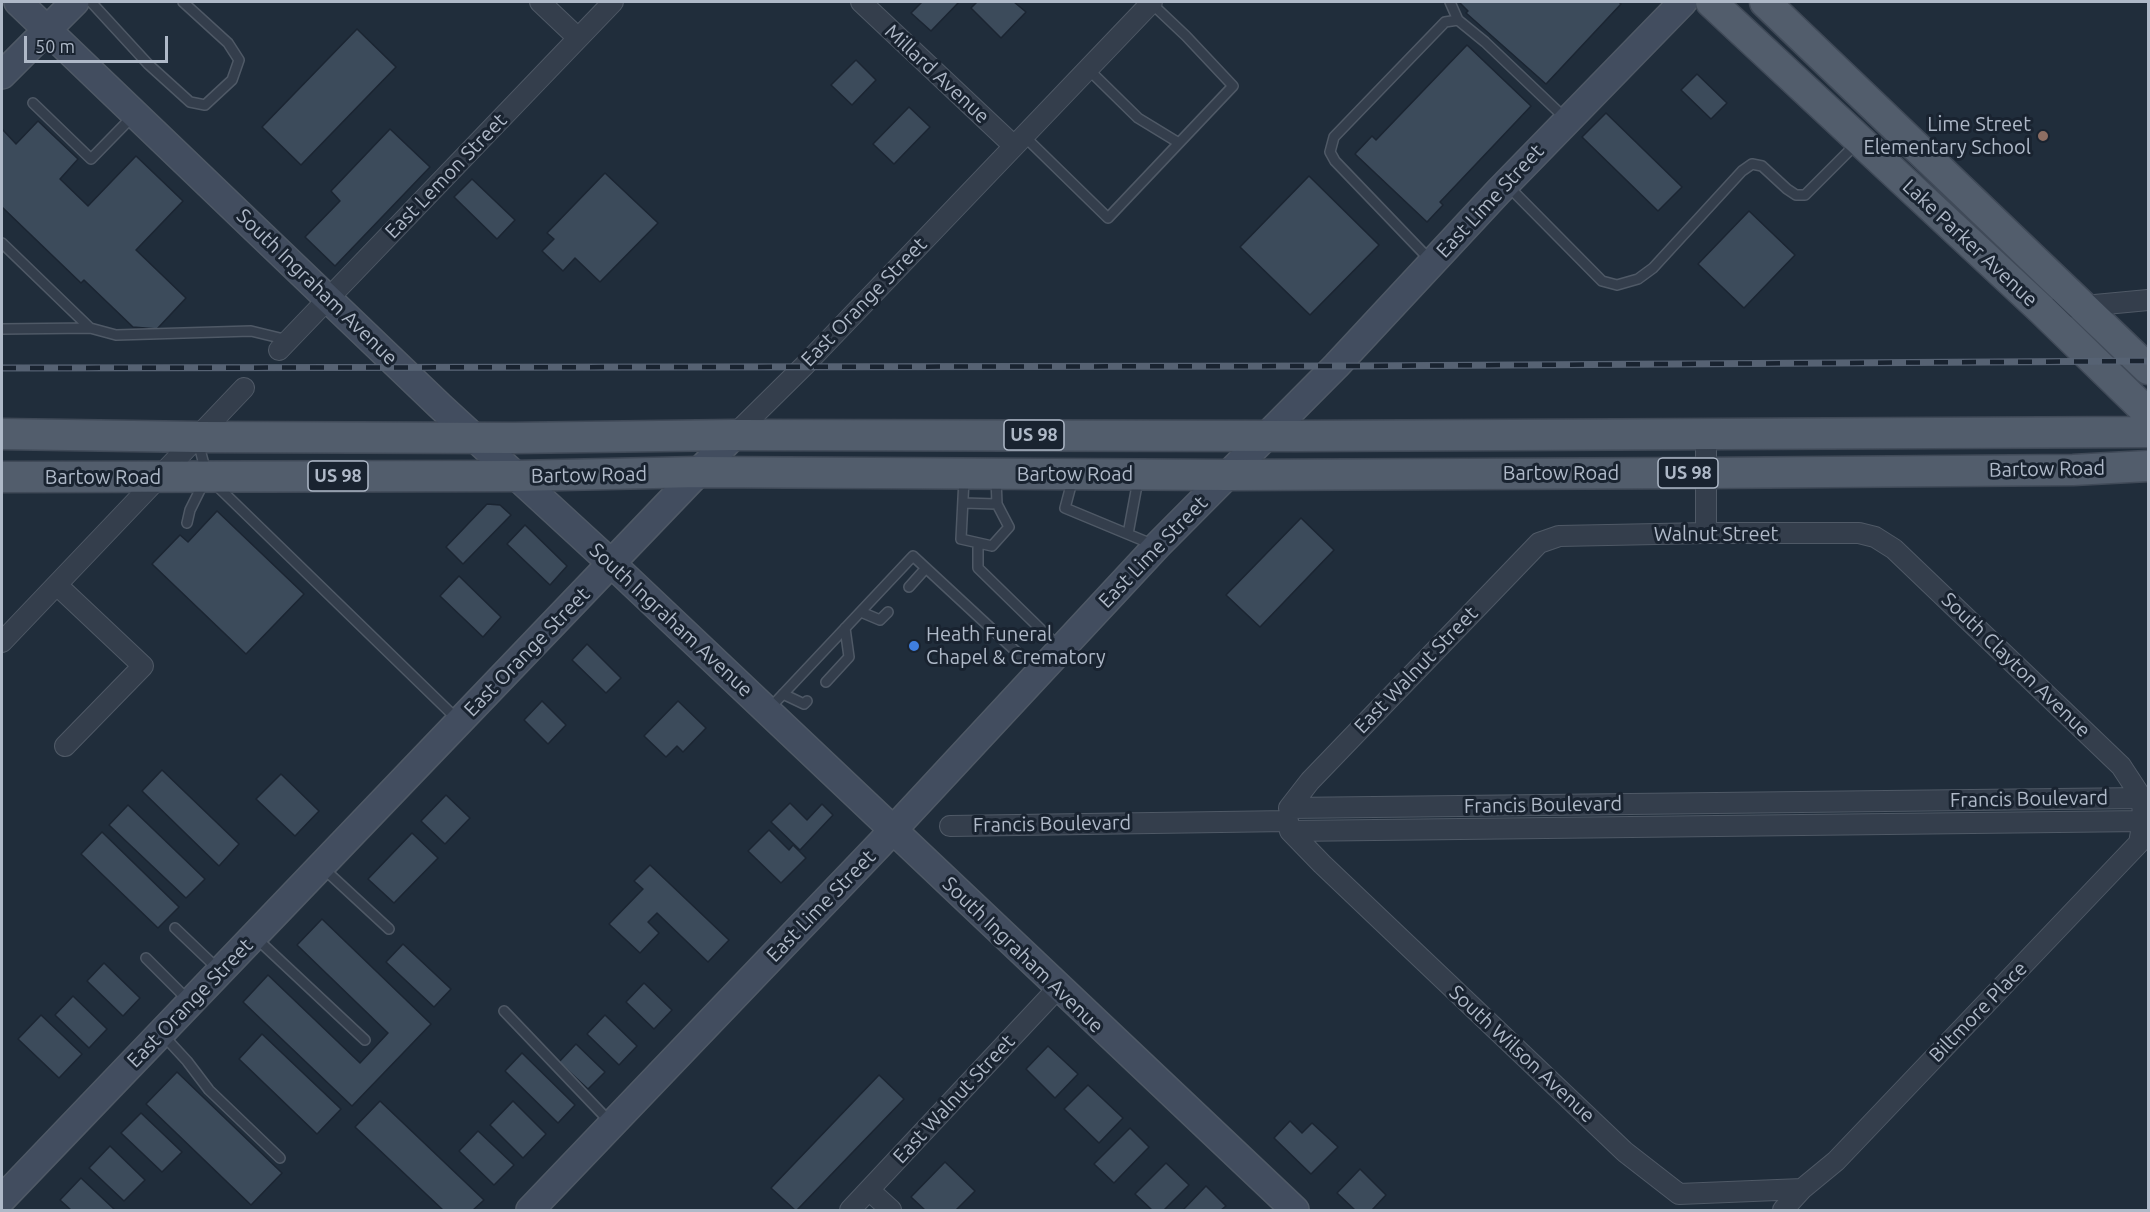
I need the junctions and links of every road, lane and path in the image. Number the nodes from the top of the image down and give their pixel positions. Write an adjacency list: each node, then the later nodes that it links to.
1 (18, 2): 14 (street, South Ingraham Avenue)
2 (75, 2): 14 (street)
3 (91, 2): 4 (lane)
4 (183, 2)
5 (540, 2): 15 (street)
6 (613, 2): 15 (street, East Lemon Street)
7 (861, 2): 22 (street, Millard Avenue)
8 (1151, 2): 16 (street, East Orange Street); 23 (lane)
9 (1450, 2): 13 (lane)
10 (1683, 2): 20 (street, East Lime Street)
11 (1711, 2): 21 (main road, Lake Parker Avenue)
12 (1765, 2): 29 (main road, Lake Parker Avenue)
13 (1458, 20): 20 (lane); 26 (lane)
14 (48, 29): 17 (street); 19 (street, South Ingraham Avenue)
15 (578, 38): 27 (street, East Lemon Street)
16 (1088, 69): 22 (street, East Orange Street); 23 (lane)
17 (2, 75)
18 (33, 103): 19 (lane)
19 (136, 113): 27 (street, South Ingraham Avenue)
20 (1567, 120): 24 (street, East Lime Street)
21 (1860, 140): 24 (lane); 30 (main road, Lake Parker Avenue)
22 (1019, 141): 23 (lane); 39 (street, East Orange Street)
23 (1179, 143)
24 (1506, 183): 26 (street, East Lime Street)
25 (2, 243): 31 (lane)
26 (1432, 263): 41 (street, East Lime Street)
27 (329, 298): 33 (street, East Lemon Street); 43 (street, South Ingraham Avenue)
28 (2148, 300): 29 (street)
29 (2084, 307): 30 (street); 34 (main road, Lake Parker Avenue)
30 (2042, 310): 36 (main road, Lake Parker Avenue)
31 (90, 328): 32 (lane); 33 (lane)
32 (2, 329)
33 (284, 345)
34 (2148, 369)
35 (244, 388): 42 (street)
36 (2148, 413)
37 (2148, 432): 40 (main road, Bartow Road / US 98)
38 (2, 434): 42 (main road, Bartow Road / US 98)
39 (734, 435): 41 (main road, Bartow Road / US 98); 43 (main road, Bartow Road / US 98); 45 (street, East Orange Street)
40 (1706, 435): 41 (main road, Bartow Road / US 98); 48 (street)
41 (1266, 436): 51 (street, East Lime Street)
42 (197, 437): 43 (main road, Bartow Road / US 98); 52 (street); 53 (lane)
43 (474, 438): 54 (street, South Ingraham Avenue)
44 (2148, 466): 48 (main road, Bartow Road / US 98)
45 (699, 472): 46 (main road, Bartow Road / US 98); 54 (main road, Bartow Road / US 98); 65 (street, East Orange Street)
46 (964, 473): 47 (main road, Bartow Road / US 98); 56 (lane)
47 (996, 473): 49 (main road, Bartow Road / US 98); 57 (lane)
48 (1706, 473): 51 (main road, Bartow Road / US 98); 59 (street)
49 (1074, 474): 50 (main road, Bartow Road / US 98); 60 (lane)
50 (1139, 474): 51 (main road, Bartow Road / US 98); 60 (lane)
51 (1228, 474): 64 (street, East Lime Street)
52 (160, 476): 53 (main road, Bartow Road / US 98); 55 (main road, Bartow Road / US 98); 67 (street)
53 (207, 476): 54 (main road, Bartow Road / US 98); 58 (lane); 78 (lane)
54 (516, 476): 65 (street, South Ingraham Avenue)
55 (2, 477)
56 (963, 503): 57 (lane); 63 (lane)
57 (997, 504): 63 (lane)
58 (187, 523)
59 (1706, 532): 61 (street, Walnut Street); 62 (street, Walnut Street)
60 (1128, 534): 64 (lane)
61 (1550, 540): 83 (street, East Walnut Street)
62 (1881, 540): 82 (street, South Clayton Avenue)
63 (978, 543): 73 (lane)
64 (1156, 546): 73 (street, East Lime Street)
65 (612, 564): 77 (street, South Ingraham Avenue); 78 (street, East Orange Street)
66 (926, 568): 68 (lane); 69 (lane); 74 (lane)
67 (57, 585): 72 (street); 79 (street)
68 (909, 587)
69 (861, 612): 70 (lane); 71 (lane)
70 (888, 612)
71 (845, 628): 75 (lane); 77 (lane)
72 (2, 642)
73 (1060, 648): 74 (street, East Lime Street)
74 (1038, 672): 87 (street, East Lime Street)
75 (826, 682)
76 (807, 701): 77 (lane)
77 (775, 703): 87 (street, South Ingraham Avenue)
78 (460, 721): 88 (street, East Orange Street)
79 (64, 746)
80 (1859, 801): 81 (street, Francis Boulevard); 82 (street, Francis Boulevard); 84 (street)
81 (1577, 805): 83 (street, Francis Boulevard); 86 (street)
82 (2145, 809): 84 (street, Francis Boulevard); 101 (street, Biltmore Place)
83 (1289, 820): 85 (street, Francis Boulevard); 86 (street, Francis Boulevard); 103 (street, South Wilson Avenue)
84 (1859, 825): 86 (street, Francis Boulevard)
85 (950, 826)
86 (1578, 828)
87 (893, 830): 94 (street, South Ingraham Avenue); 99 (street, East Lime Street)
88 (321, 866): 90 (lane); 91 (street, East Orange Street)
89 (175, 928): 93 (lane)
90 (389, 929)
91 (254, 937): 93 (street, East Orange Street); 98 (lane)
92 (146, 958): 95 (lane)
93 (221, 971): 95 (street, East Orange Street)
94 (1058, 988): 102 (street, East Walnut Street); 108 (street, South Ingraham Avenue)
95 (190, 1003): 97 (street, East Orange Street)
96 (504, 1011): 99 (lane)
97 (161, 1034): 100 (lane); 104 (street, East Orange Street)
98 (365, 1040)
99 (612, 1124): 105 (street, East Lime Street)
100 (280, 1158)
101 (1802, 1189): 103 (street); 110 (street, Biltmore Place)
102 (869, 1190): 106 (street, East Walnut Street); 107 (street)
103 (1679, 1194): 109 (street)
104 (2, 1199)
105 (530, 1210)
106 (850, 1210)
107 (891, 1210)
108 (1294, 1210)
109 (1692, 1210)
110 (1783, 1210)

